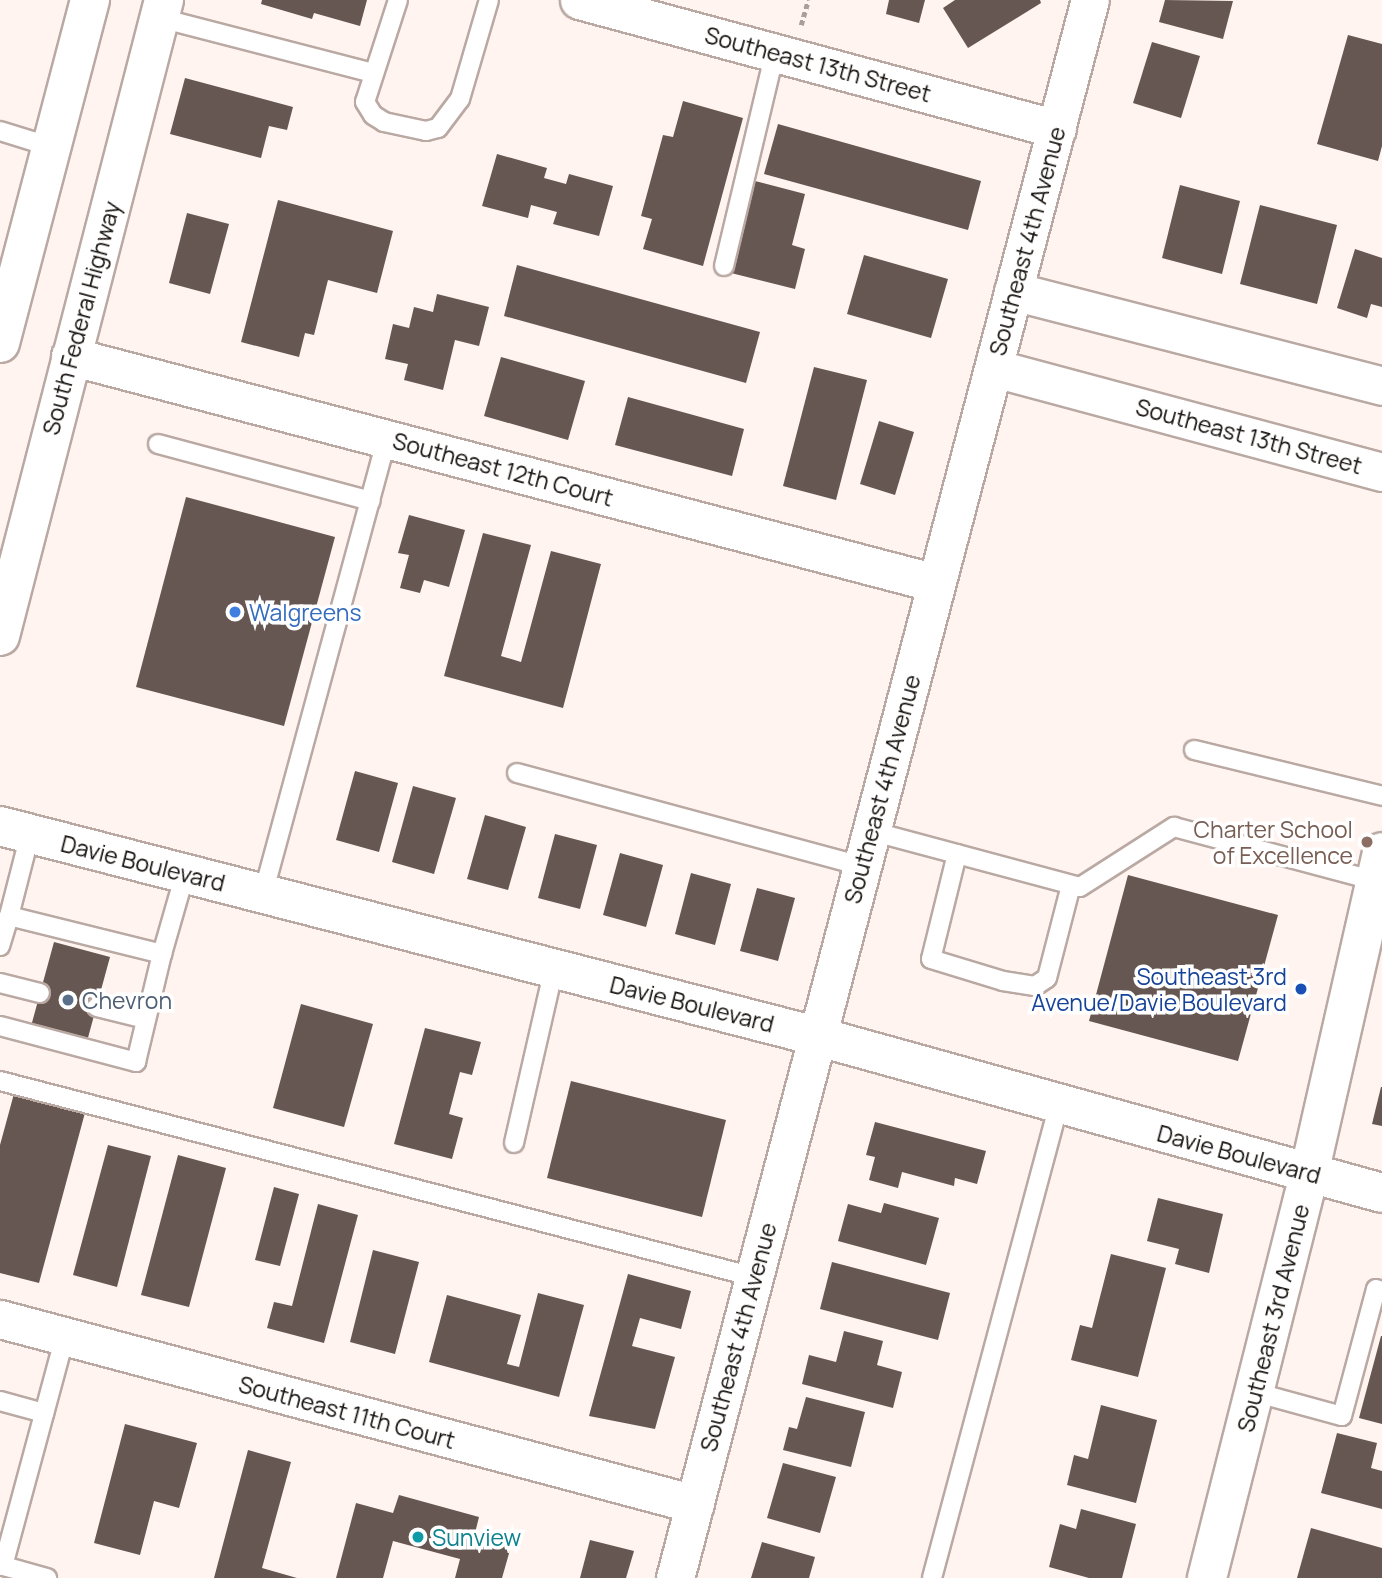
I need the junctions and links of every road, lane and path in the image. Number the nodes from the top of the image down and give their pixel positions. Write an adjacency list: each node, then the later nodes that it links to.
1 (90, 0): 11 (main road)
2 (398, 0): 8 (lane)
3 (489, 0): 8 (lane)
4 (579, 0): 7 (street, Southeast 13th Street)
5 (1090, 0): 9 (street, Southeast 4th Avenue)
6 (163, 5): 8 (lane); 15 (main road, South Federal Highway)
7 (775, 51): 9 (street, Southeast 13th Street); 12 (lane)
8 (373, 73)
9 (1058, 129): 13 (street, Southeast 4th Avenue)
10 (0, 131): 11 (lane)
11 (52, 147): 14 (main road)
12 (724, 266)
13 (1013, 291): 16 (street, Southeast 4th Avenue); 17 (street)
14 (0, 340)
15 (70, 356): 18 (street, Southeast 12th Court); 23 (main road, South Federal Highway)
16 (994, 368): 20 (street, Southeast 13th Street); 22 (street, Southeast 4th Avenue)
17 (1382, 386)
18 (387, 439): 21 (lane); 22 (street, Southeast 12th Court)
19 (158, 444): 21 (lane)
20 (1382, 472)
21 (370, 501): 34 (lane)
22 (936, 583): 28 (street, Southeast 4th Avenue)
23 (0, 636)
24 (1194, 750): 26 (lane)
25 (517, 773): 30 (lane)
26 (1382, 796)
27 (15, 830): 32 (main road, Davie Boulevard); 35 (lane)
28 (871, 831): 29 (lane); 30 (street, Southeast 4th Avenue)
29 (957, 854): 33 (lane); 33 (lane)
30 (862, 866): 44 (street, Southeast 4th Avenue)
31 (1379, 867): 33 (lane); 48 (main road, Southeast 3rd Avenue)
32 (185, 874): 34 (main road, Davie Boulevard); 37 (lane)
33 (1072, 885)
34 (263, 894): 38 (main road, Davie Boulevard)
35 (9, 916): 36 (lane); 37 (lane)
36 (0, 949)
37 (162, 954): 42 (lane)
38 (554, 968): 44 (main road, Davie Boulevard); 47 (lane)
39 (0, 983): 40 (lane)
40 (40, 993)
41 (97, 1007): 42 (lane)
42 (146, 1019): 43 (lane)
43 (0, 1026)
44 (817, 1036): 46 (main road, Davie Boulevard); 50 (street, Southeast 4th Avenue)
45 (0, 1081): 50 (lane)
46 (1059, 1104): 48 (main road, Davie Boulevard); 61 (lane)
47 (514, 1143)
48 (1309, 1174): 49 (main road, Davie Boulevard); 54 (main road, Southeast 3rd Avenue)
49 (1382, 1192)
50 (754, 1277): 57 (street, Southeast 4th Avenue)
51 (1382, 1291): 54 (lane)
52 (0, 1319): 53 (street, Southeast 11th Court)
53 (65, 1336): 56 (lane); 57 (street, Southeast 11th Court)
54 (1254, 1392): 62 (main road, Southeast 3rd Avenue)
55 (0, 1401): 56 (lane)
56 (44, 1413): 58 (lane)
57 (695, 1504): 60 (street, Southeast 4th Avenue)
58 (2, 1566): 59 (lane)
59 (47, 1578)
60 (676, 1578)
61 (932, 1578)
62 (1207, 1578)

